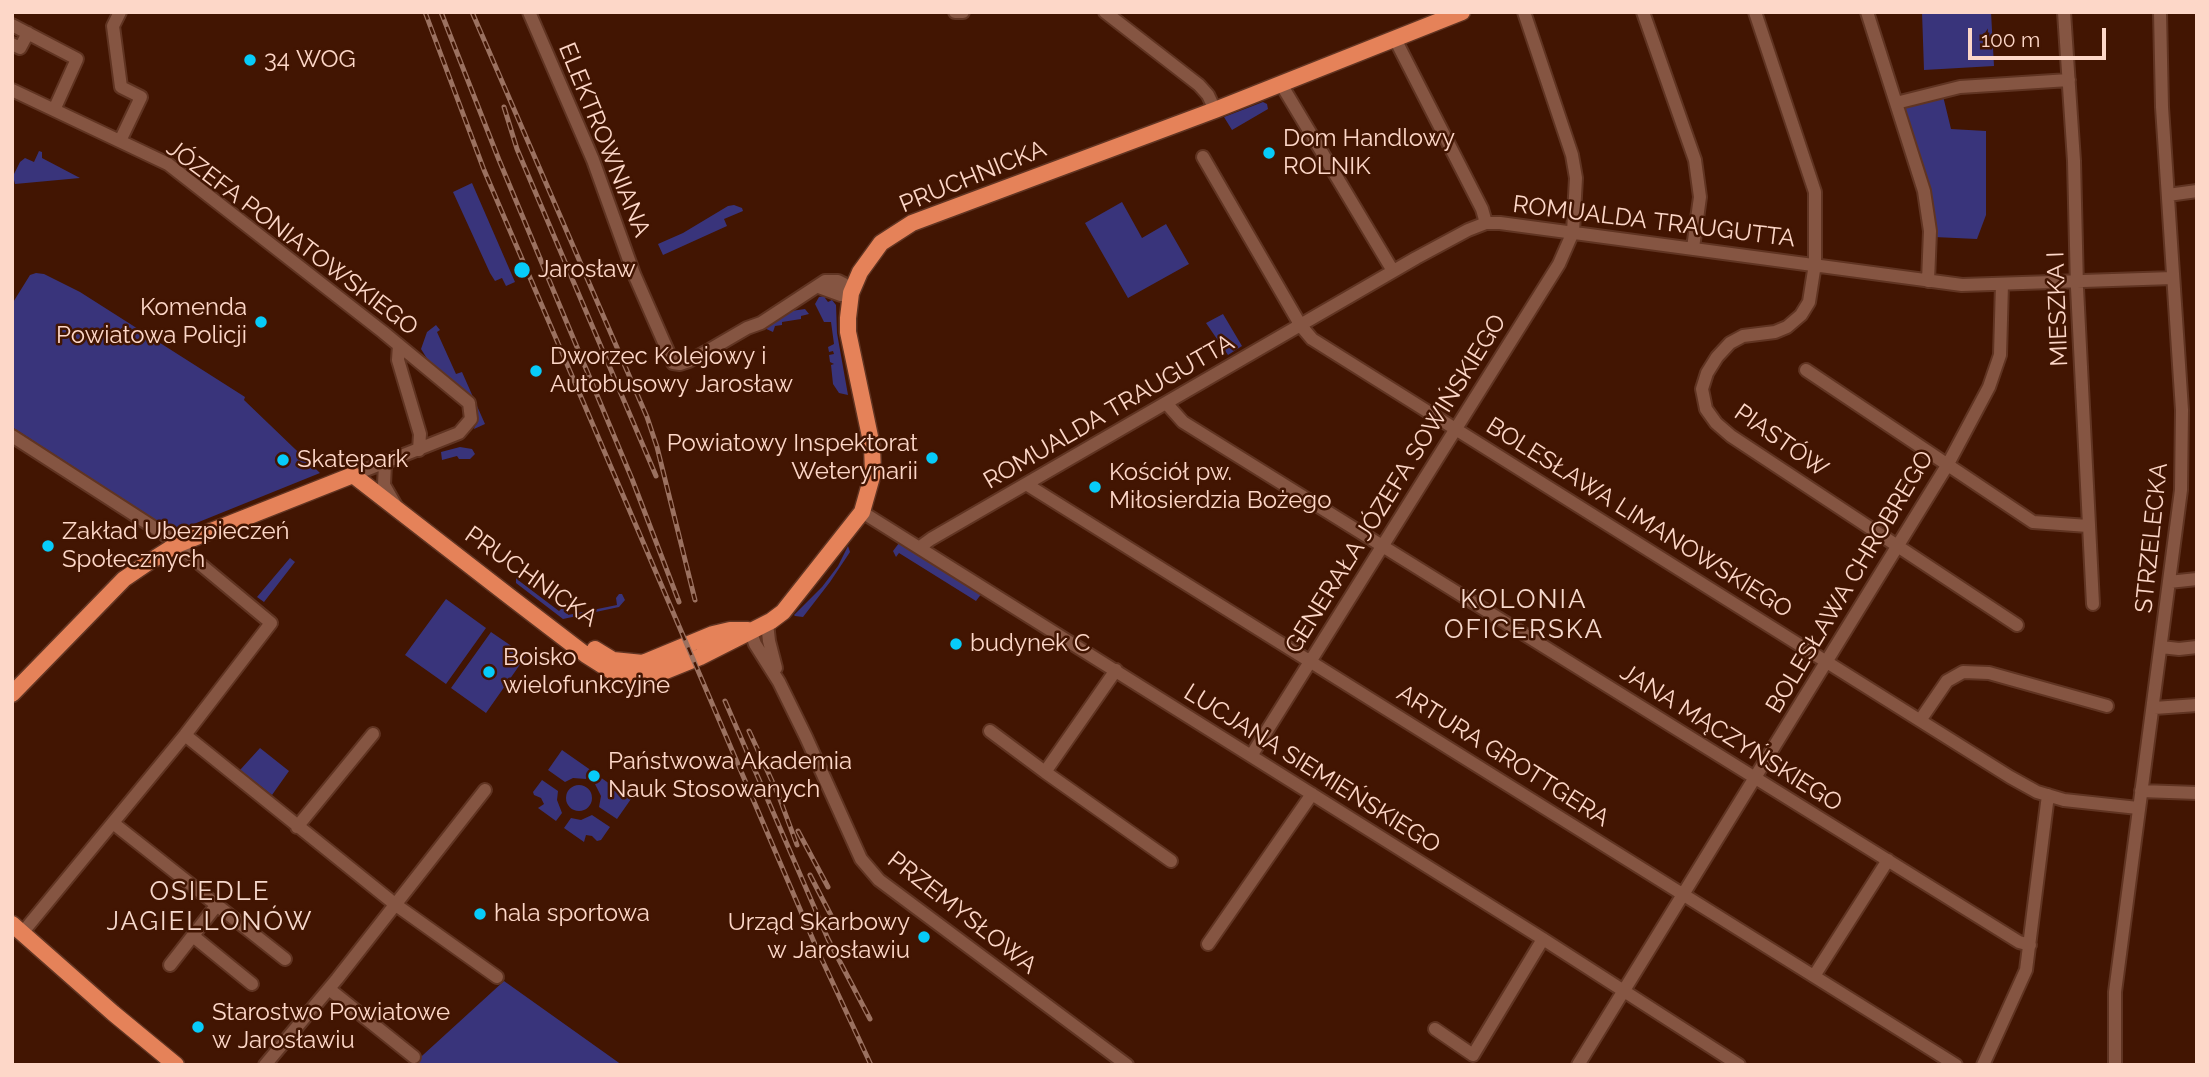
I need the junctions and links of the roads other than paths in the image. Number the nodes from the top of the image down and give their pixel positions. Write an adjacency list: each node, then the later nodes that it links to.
1 (529, 12): 36 (street, ELEKTROWNIANA)
2 (955, 12): 3 (street)
3 (963, 12)
4 (1104, 12): 22 (street)
5 (1462, 12): 15 (main road, PRUCHNICKA)
6 (1524, 12): 28 (street)
7 (1643, 12): 29 (street)
8 (1755, 12): 30 (street, PIASTÓW)
9 (1867, 12): 20 (street)
10 (2064, 12): 17 (street, MIESZKA I)
11 (2161, 12): 26 (street, STRZELECKA)
12 (115, 14): 23 (street)
13 (12, 25): 14 (street)
14 (28, 33): 16 (street); 21 (street)
15 (1395, 39): 18 (main road, PRUCHNICKA); 27 (street)
16 (12, 44)
17 (2069, 80): 20 (street); 34 (street, MIESZKA I)
18 (1281, 84): 22 (main road, PRUCHNICKA); 31 (street)
19 (12, 90): 21 (street, JÓZEFA PONIATOWSKIEGO)
20 (1896, 103): 33 (street)
21 (54, 110): 23 (street, JÓZEFA PONIATOWSKIEGO)
22 (1215, 110): 36 (main road, PRUCHNICKA)
23 (120, 141): 38 (street, JÓZEFA PONIATOWSKIEGO)
24 (1203, 157): 37 (street, BOLESŁAWA LIMANOWSKIEGO)
25 (2197, 191): 26 (street)
26 (2168, 195): 32 (street, STRZELECKA)
27 (1486, 223): 28 (street, ROMUALDA TRAUGUTTA); 31 (street, ROMUALDA TRAUGUTTA)
28 (1573, 232): 29 (street, ROMUALDA TRAUGUTTA); 41 (street, GENERAŁA JÓZEFA SOWIŃSKIEGO)
29 (1693, 248): 30 (street, ROMUALDA TRAUGUTTA)
30 (1815, 264): 33 (street, ROMUALDA TRAUGUTTA); 51 (street, PIASTÓW)
31 (1393, 271): 37 (street, ROMUALDA TRAUGUTTA)
32 (2173, 278): 34 (street, ROMUALDA TRAUGUTTA); 56 (street, STRZELECKA)
33 (1928, 281): 35 (street, ROMUALDA TRAUGUTTA)
34 (2077, 281): 35 (street, ROMUALDA TRAUGUTTA); 50 (street, MIESZKA I)
35 (2001, 284): 45 (street, BOLESŁAWA CHROBREGO)
36 (851, 293): 49 (main road, PRUCHNICKA)
37 (1301, 326): 40 (street, ROMUALDA TRAUGUTTA); 41 (street, BOLESŁAWA LIMANOWSKIEGO)
38 (400, 345): 43 (street); 43 (street, JÓZEFA PONIATOWSKIEGO)
39 (1806, 370): 45 (street)
40 (1166, 403): 47 (street, ROMUALDA TRAUGUTTA); 53 (street, JANA MĄCZYŃSKIEGO)
41 (1455, 428): 53 (street, GENERAŁA JÓZEFA SOWIŃSKIEGO); 63 (street, BOLESŁAWA LIMANOWSKIEGO)
42 (12, 436): 52 (street)
43 (419, 450): 44 (street)
44 (385, 464): 46 (street); 48 (street)
45 (1948, 464): 50 (street); 51 (street, BOLESŁAWA CHROBREGO)
46 (353, 475): 48 (main road, PRUCHNICKA); 52 (main road)
47 (1026, 484): 54 (street, ROMUALDA TRAUGUTTA); 64 (street, ARTURA GROTTGERA)
48 (396, 508): 60 (main road, PRUCHNICKA)
49 (862, 512): 54 (street, LUCJANA SIEMIEŃSKIEGO); 58 (main road, PRUCHNICKA)
50 (2088, 526): 57 (street, MIESZKA I)
51 (1898, 544): 59 (street, PIASTÓW); 63 (street, BOLESŁAWA CHROBREGO)
52 (176, 545): 67 (main road); 74 (street)
53 (1382, 546): 64 (street, GENERAŁA JÓZEFA SOWIŃSKIEGO); 77 (street, JANA MĄCZYŃSKIEGO)
54 (920, 547): 65 (street, LUCJANA SIEMIEŃSKIEGO)
55 (2197, 579): 56 (street)
56 (2169, 582): 61 (street, STRZELECKA)
57 (2093, 604)
58 (767, 623): 60 (main road, PRUCHNICKA); 66 (street)
59 (2017, 625)
60 (750, 630): 66 (street)
61 (2161, 647): 62 (street); 70 (street, STRZELECKA)
62 (2197, 647)
63 (1826, 660): 71 (street, BOLESŁAWA LIMANOWSKIEGO); 77 (street, BOLESŁAWA CHROBREGO)
64 (1311, 661): 75 (street, GENERAŁA JÓZEFA SOWIŃSKIEGO); 88 (street, ARTURA GROTTGERA)
65 (1115, 670): 75 (street, LUCJANA SIEMIEŃSKIEGO); 76 (street)
66 (779, 682): 108 (street, PRZEMYSŁOWA)
67 (12, 694)
68 (2197, 705): 70 (street)
69 (2107, 706): 71 (street)
70 (2154, 708): 79 (street, STRZELECKA)
71 (1921, 719): 82 (street, BOLESŁAWA LIMANOWSKIEGO)
72 (990, 731): 76 (street)
73 (373, 734): 85 (street)
74 (185, 735): 84 (street); 85 (street)
75 (1251, 756): 81 (street, LUCJANA SIEMIEŃSKIEGO)
76 (1045, 772): 86 (street)
77 (1756, 778): 87 (street, JANA MĄCZYŃSKIEGO); 88 (street, BOLESŁAWA CHROBREGO)
78 (485, 790): 89 (street)
79 (2141, 791): 80 (street); 83 (street, STRZELECKA)
80 (2197, 793)
81 (1312, 794): 93 (street, LUCJANA SIEMIEŃSKIEGO); 94 (street)
82 (2048, 795): 83 (street, BOLESŁAWA LIMANOWSKIEGO); 95 (street)
83 (2138, 808): 113 (street, STRZELECKA)
84 (113, 823): 90 (street); 91 (street)
85 (297, 827): 89 (street)
86 (1171, 860)
87 (1888, 860): 95 (street, JANA MĄCZYŃSKIEGO); 98 (street)
88 (1683, 894): 98 (street, ARTURA GROTTGERA); 102 (street, BOLESŁAWA CHROBREGO)
89 (396, 905): 99 (street); 101 (street)
90 (216, 906): 92 (street); 96 (street)
91 (16, 930): 107 (main road)
92 (192, 936): 97 (street); 100 (street)
93 (1543, 939): 102 (street, LUCJANA SIEMIEŃSKIEGO); 105 (street)
94 (1208, 944)
95 (2031, 945): 112 (street)
96 (285, 958)
97 (170, 965)
98 (1814, 976): 111 (street, ARTURA GROTTGERA)
99 (497, 977)
100 (252, 984)
101 (329, 989): 104 (street); 106 (street)
102 (1622, 992): 109 (street, BOLESŁAWA CHROBREGO); 110 (street, LUCJANA SIEMIEŃSKIEGO)
103 (1435, 1029): 105 (street)
104 (414, 1057)
105 (1470, 1060)
106 (267, 1062)
107 (176, 1065)
108 (1127, 1065)
109 (1578, 1065)
110 (1739, 1065)
111 (1956, 1065)
112 (1983, 1065)
113 (2115, 1065)

